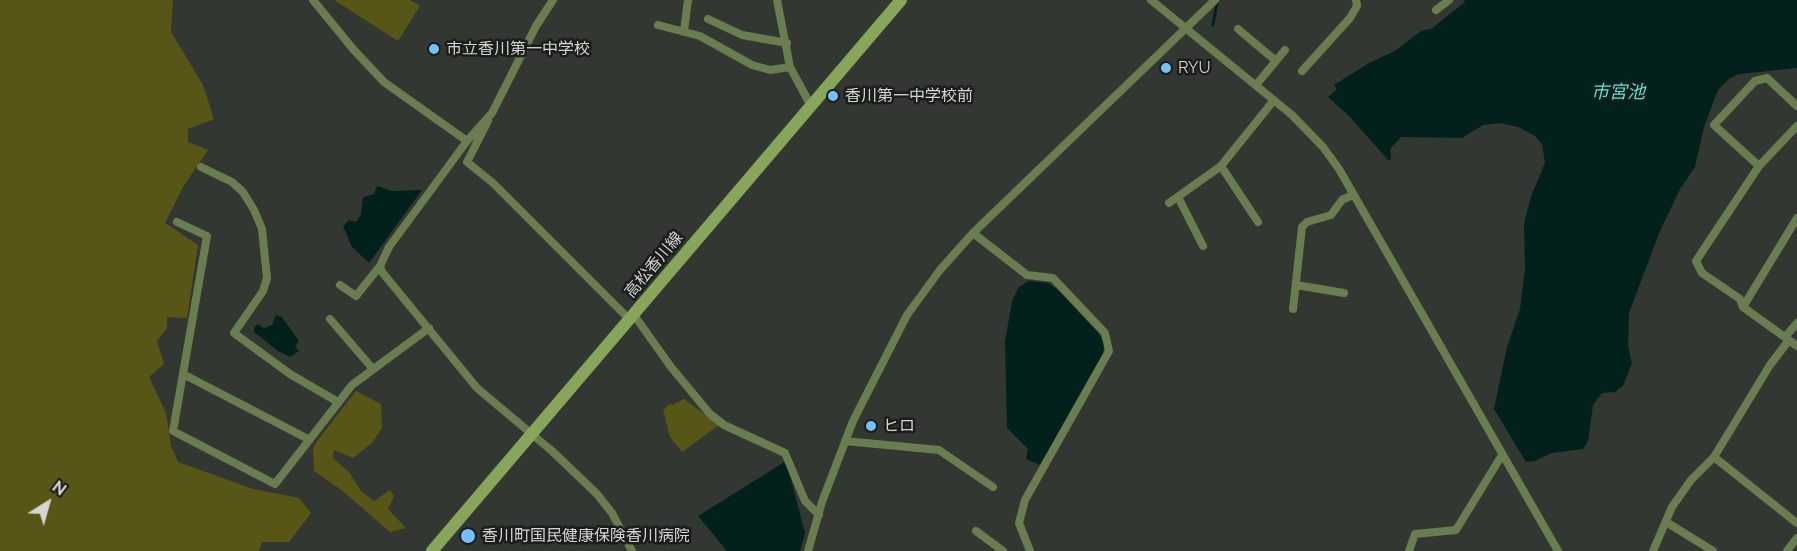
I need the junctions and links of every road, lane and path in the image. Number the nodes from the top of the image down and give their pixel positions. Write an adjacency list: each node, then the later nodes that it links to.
1 (313, 0): 27 (street)
2 (553, 0): 25 (street)
3 (688, 0): 15 (street)
4 (777, 0): 16 (street)
5 (901, 0): 23 (main road, 高松香川線)
6 (1151, 0): 13 (street)
7 (1215, 0): 13 (street)
8 (1356, 0): 20 (street)
9 (1449, 0): 10 (street)
10 (1436, 10)
11 (708, 19): 16 (street)
12 (658, 25): 15 (street)
13 (1185, 29): 21 (street); 37 (street)
14 (1238, 29): 18 (street)
15 (684, 31): 19 (street)
16 (787, 43): 19 (street)
17 (1286, 50): 18 (street)
18 (1276, 61): 21 (street)
19 (790, 67): 23 (street)
20 (1302, 71)
21 (1256, 85): 22 (street)
22 (1274, 100): 28 (street); 31 (street)
23 (811, 106): 45 (main road, 高松香川線)
24 (1797, 106): 29 (street)
25 (492, 113): 27 (street); 45 (street)
26 (1797, 126): 29 (street)
27 (467, 141): 39 (street)
28 (1221, 166): 32 (street); 36 (street)
29 (1759, 166): 43 (street)
30 (201, 167): 52 (street)
31 (1353, 195): 41 (street); 56 (street)
32 (1178, 197): 33 (street); 38 (street)
33 (1169, 203)
34 (1797, 218): 43 (street)
35 (177, 222): 51 (street)
36 (1258, 222)
37 (973, 233): 55 (street); 68 (street)
38 (1203, 246)
39 (380, 266): 40 (street); 48 (street)
40 (340, 285)
41 (1296, 285): 42 (street); 44 (street)
42 (1344, 293)
43 (1743, 307): 49 (street)
44 (1293, 309)
45 (632, 318): 53 (main road, 高松香川線); 59 (street)
46 (330, 320): 50 (street)
47 (1797, 323): 49 (street)
48 (429, 328): 50 (street); 53 (street)
49 (1790, 341): 57 (street)
50 (373, 369): 52 (street)
51 (183, 374): 54 (street); 54 (street)
52 (338, 402): 54 (street)
53 (531, 436): 64 (main road, 高松香川線); 65 (street)
54 (308, 439)
55 (845, 441): 58 (street); 59 (street)
56 (1502, 455): 69 (street); 70 (street)
57 (1714, 457): 60 (street); 61 (street)
58 (993, 487)
59 (819, 515): 66 (street)
60 (1666, 522): 71 (street); 72 (street)
61 (1797, 523)
62 (976, 531): 67 (street)
63 (1797, 538): 73 (street)
64 (432, 551)
65 (632, 551)
66 (808, 551)
67 (1003, 551)
68 (1028, 551)
69 (1409, 551)
70 (1558, 551)
71 (1653, 551)
72 (1713, 551)
73 (1787, 551)

